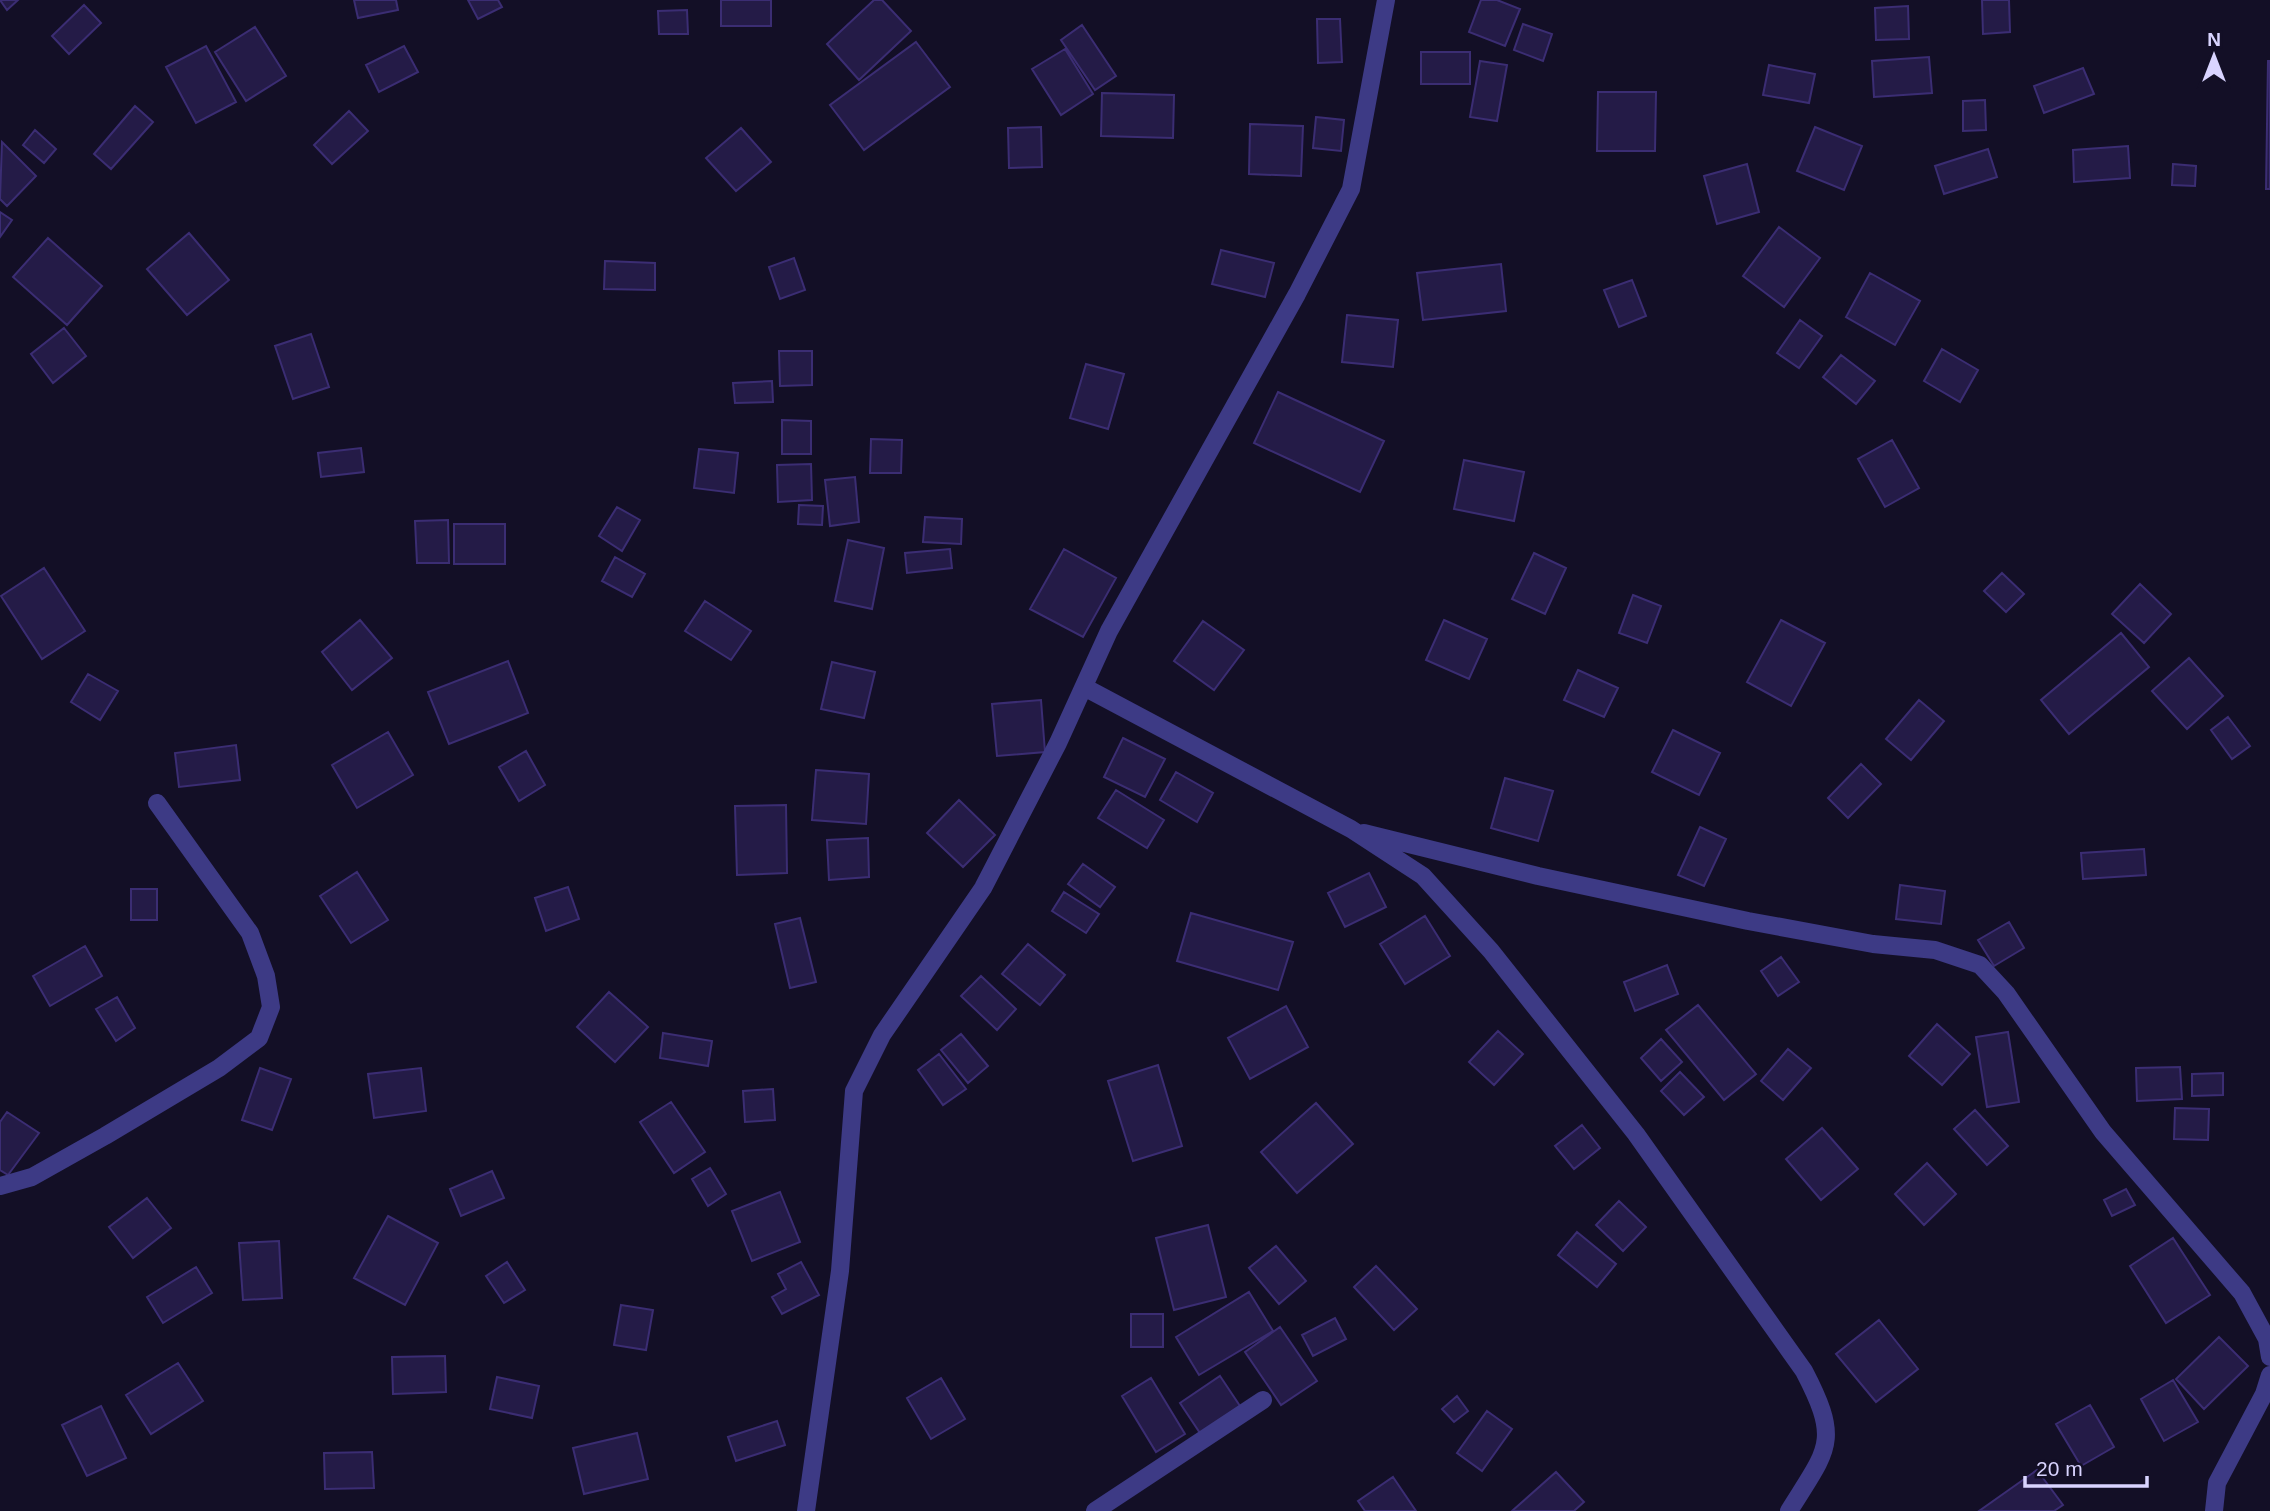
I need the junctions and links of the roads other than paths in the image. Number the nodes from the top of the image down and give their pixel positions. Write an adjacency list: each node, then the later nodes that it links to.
1 (1386, 0): 2 (street)
2 (1084, 687): 4 (street); 9 (street)
3 (157, 803): 5 (street)
4 (1351, 829): 6 (street); 11 (street)
5 (0, 1186)
6 (2270, 1357)
7 (2270, 1375): 12 (street)
8 (1263, 1401): 10 (street)
9 (806, 1511)
10 (1095, 1511)
11 (1789, 1511)
12 (2214, 1511)

